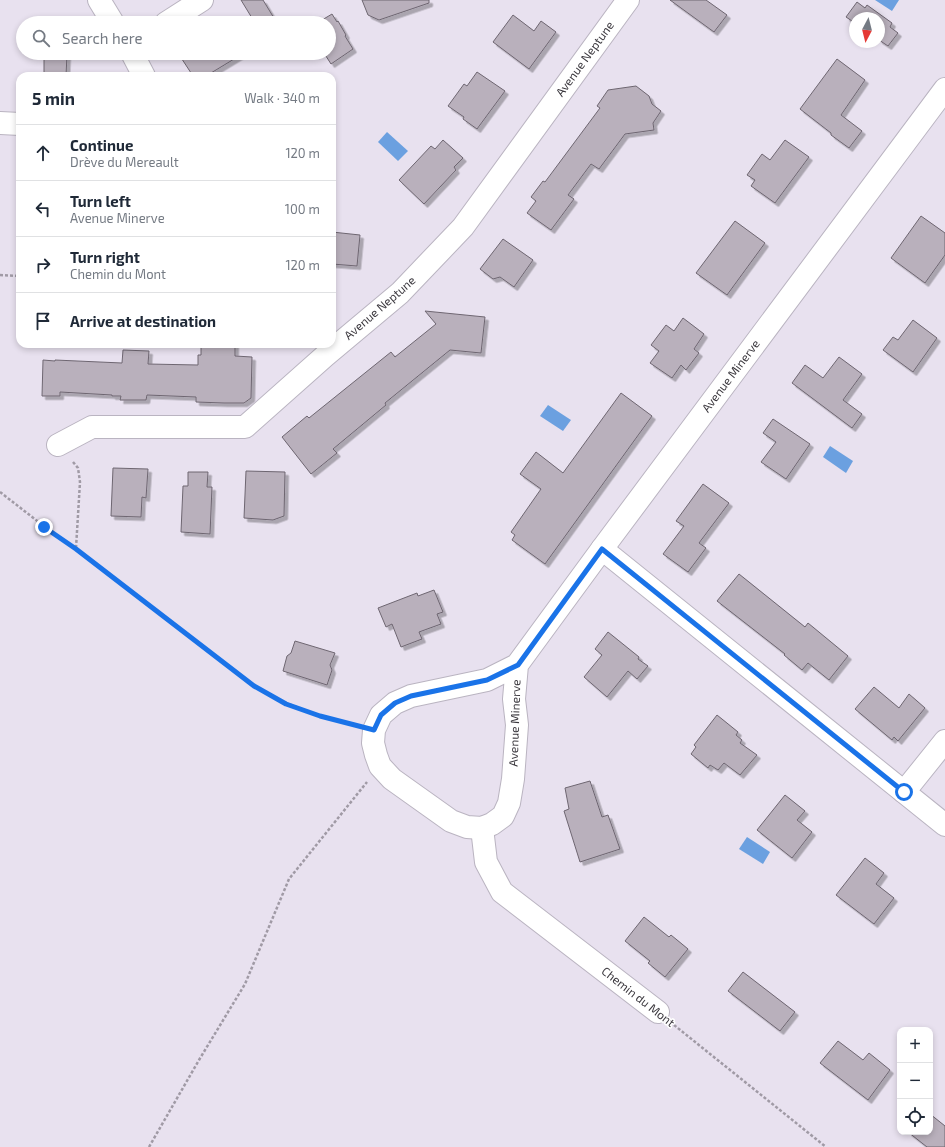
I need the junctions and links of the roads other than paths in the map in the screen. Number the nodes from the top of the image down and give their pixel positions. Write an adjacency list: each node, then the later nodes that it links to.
1 (99, 0): 4 (street)
2 (202, 0): 5 (street)
3 (628, 0): 11 (street, Avenue Neptune)
4 (109, 16)
5 (177, 16)
6 (136, 60): 7 (street)
7 (142, 72)
8 (945, 89): 14 (street, Avenue Minerve)
9 (0, 123): 10 (street)
10 (16, 124)
11 (336, 339)
12 (322, 349): 13 (street, Avenue Neptune)
13 (58, 445)
14 (602, 549): 15 (street, Avenue Minerve); 17 (street)
15 (518, 665): 19 (street, Avenue Minerve); 19 (street, Avenue Minerve)
16 (945, 741): 17 (street)
17 (904, 792): 18 (street)
18 (945, 824)
19 (482, 828): 20 (street, Chemin du Mont)
20 (658, 1012)

